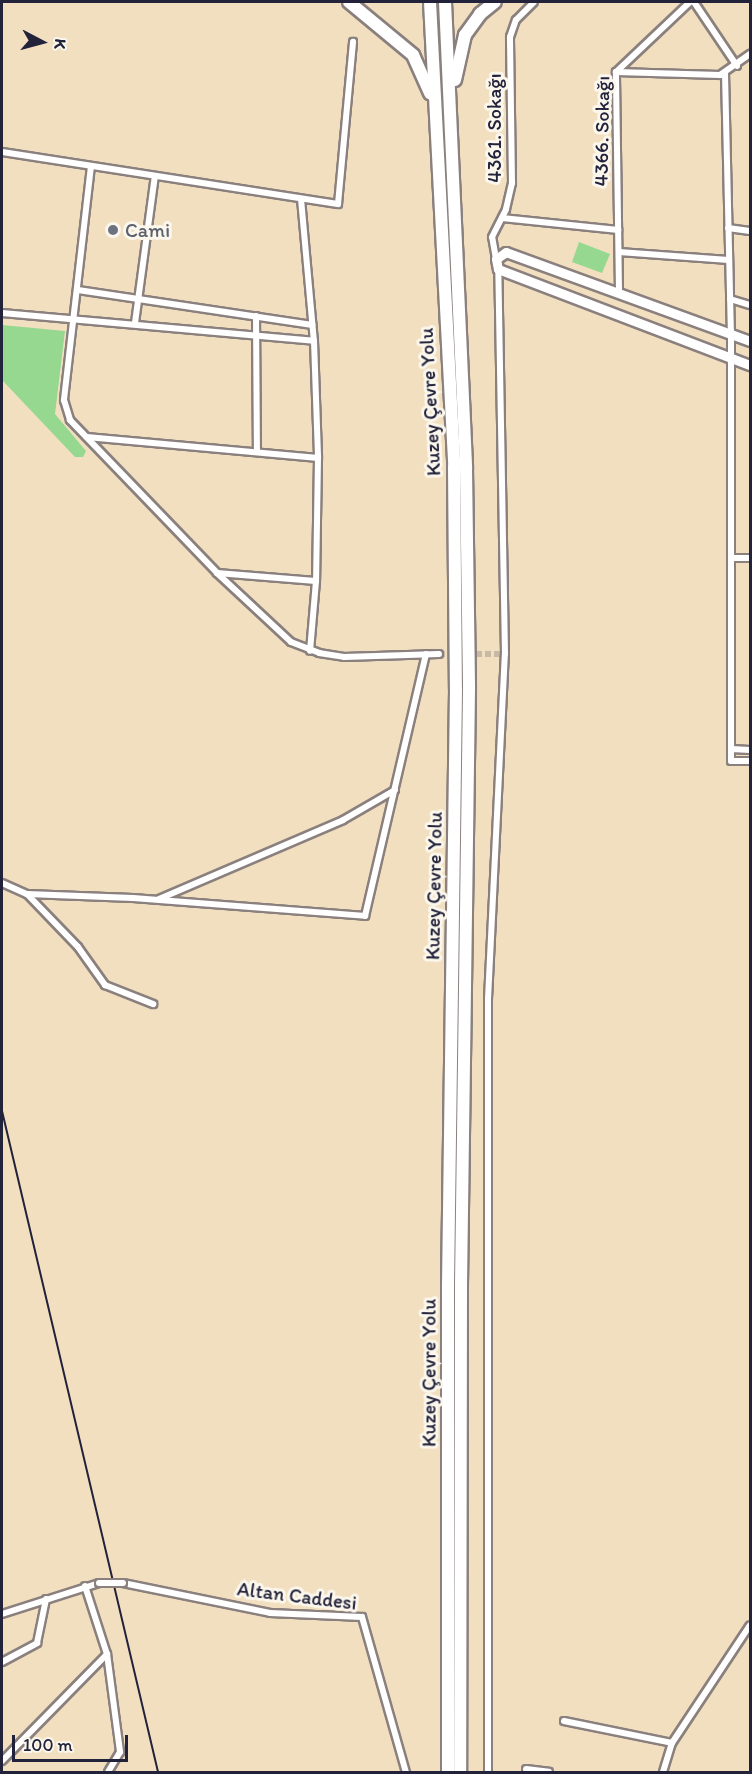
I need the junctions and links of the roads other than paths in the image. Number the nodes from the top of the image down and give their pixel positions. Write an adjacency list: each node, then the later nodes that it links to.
1 (350, 2): 12 (highway)
2 (430, 2): 12 (highway, Kuzey Çevre Yolu)
3 (445, 2): 13 (highway, Kuzey Çevre Yolu)
4 (495, 2): 13 (highway)
5 (534, 2): 18 (street, 4361. Sokağı)
6 (692, 2): 9 (street); 10 (street, 4366. Sokağı)
7 (353, 42): 17 (street)
8 (750, 54): 9 (street)
9 (737, 66): 11 (street)
10 (615, 72): 11 (street); 20 (street, 4366. Sokağı)
11 (725, 73): 19 (street)
12 (435, 106): 71 (highway, Kuzey Çevre Yolu)
13 (451, 129): 72 (highway, Kuzey Çevre Yolu)
14 (2, 152): 15 (street)
15 (91, 166): 16 (street); 25 (street)
16 (155, 176): 17 (street); 27 (street)
17 (301, 198): 34 (street)
18 (502, 218): 20 (street); 24 (street, 4361. Sokağı)
19 (728, 228): 21 (street); 23 (street)
20 (618, 230): 22 (street, 4366. Sokağı)
21 (750, 231)
22 (619, 252): 23 (street); 26 (street, 4366. Sokağı)
23 (729, 261): 28 (street)
24 (497, 264): 26 (street); 39 (street); 73 (street, 4361. Sokağı)
25 (78, 290): 27 (street); 32 (street)
26 (619, 292): 35 (street)
27 (138, 299): 31 (street); 33 (street)
28 (730, 299): 29 (street); 35 (street)
29 (750, 305)
30 (2, 313): 32 (street)
31 (256, 316): 34 (street); 36 (street)
32 (76, 318): 33 (street); 41 (street)
33 (135, 323): 36 (street)
34 (312, 325): 37 (street)
35 (730, 331): 38 (street); 39 (street)
36 (256, 335): 37 (street); 42 (street)
37 (314, 341): 43 (street)
38 (750, 341)
39 (729, 356): 40 (street); 44 (street)
40 (750, 365)
41 (87, 437): 42 (street); 46 (street)
42 (257, 452): 43 (street)
43 (318, 458): 47 (street)
44 (731, 558): 45 (street); 51 (street)
45 (750, 558)
46 (217, 573): 47 (street); 48 (street)
47 (316, 581): 48 (street)
48 (310, 651): 49 (street)
49 (426, 654): 50 (street); 54 (street)
50 (439, 654)
51 (731, 749): 52 (street); 53 (street)
52 (750, 750)
53 (750, 761)
54 (395, 789): 57 (street); 57 (street)
55 (2, 884): 56 (street)
56 (27, 894): 57 (street); 58 (street)
57 (158, 900)
58 (153, 1004)
59 (85, 1586): 60 (street); 63 (street); 70 (street, Altan Caddesi, bridge)
60 (46, 1599): 61 (street); 64 (street)
61 (2, 1614)
62 (750, 1625): 66 (street)
63 (107, 1654): 67 (street); 69 (street)
64 (2, 1662)
65 (564, 1721): 66 (street)
66 (672, 1743): 75 (street)
67 (2, 1761)
68 (525, 1769): 74 (street)
69 (108, 1773)
70 (406, 1773)
71 (448, 1773)
72 (460, 1773)
73 (488, 1773)
74 (549, 1773)
75 (663, 1773)

